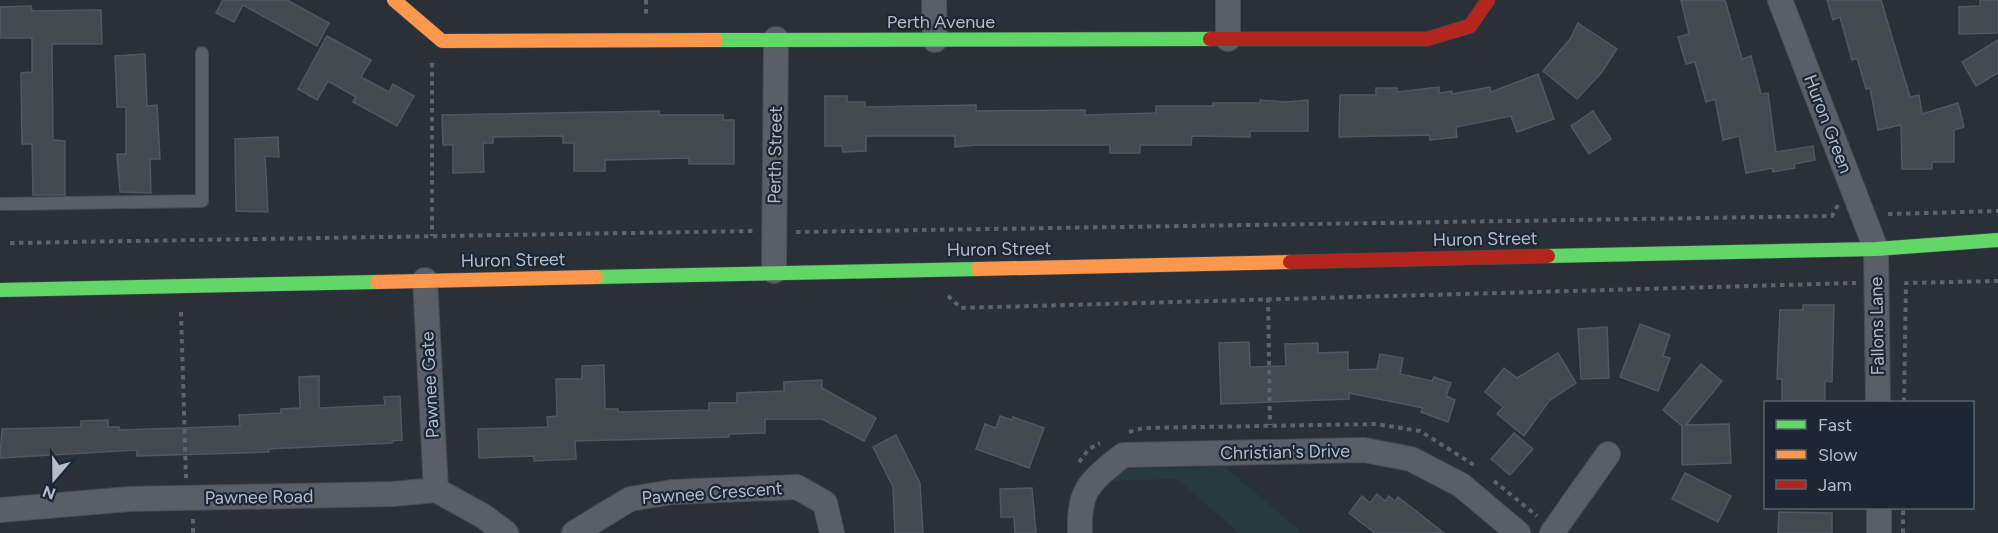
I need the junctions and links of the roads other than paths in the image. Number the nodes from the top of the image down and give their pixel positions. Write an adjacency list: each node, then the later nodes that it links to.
1 (394, 0): 6 (main road, Perth Avenue)
2 (934, 0): 8 (street)
3 (1228, 0): 7 (street)
4 (1488, 0): 7 (main road, Perth Avenue)
5 (1780, 0): 12 (street, Huron Green)
6 (776, 39): 8 (main road, Perth Avenue); 13 (street, Perth Street)
7 (1228, 39): 8 (main road, Perth Avenue)
8 (935, 40)
9 (202, 53): 10 (lane)
10 (0, 204)
11 (1998, 240): 12 (main road, Huron Street)
12 (1876, 249): 13 (main road, Huron Street); 16 (street, Fallons Lane)
13 (774, 271): 14 (main road, Huron Street)
14 (425, 280): 15 (main road, Huron Street); 18 (street, Pawnee Gate)
15 (0, 290)
16 (1878, 401)
17 (1608, 454): 26 (street)
18 (436, 490): 20 (street, Pawnee Road); 21 (street)
19 (1879, 509): 27 (street)
20 (0, 510)
21 (507, 533)
22 (574, 533): 23 (street, Pawnee Crescent)
23 (832, 533)
24 (1080, 533): 25 (street, Christian's Drive)
25 (1518, 533)
26 (1552, 533)
27 (1880, 533)

